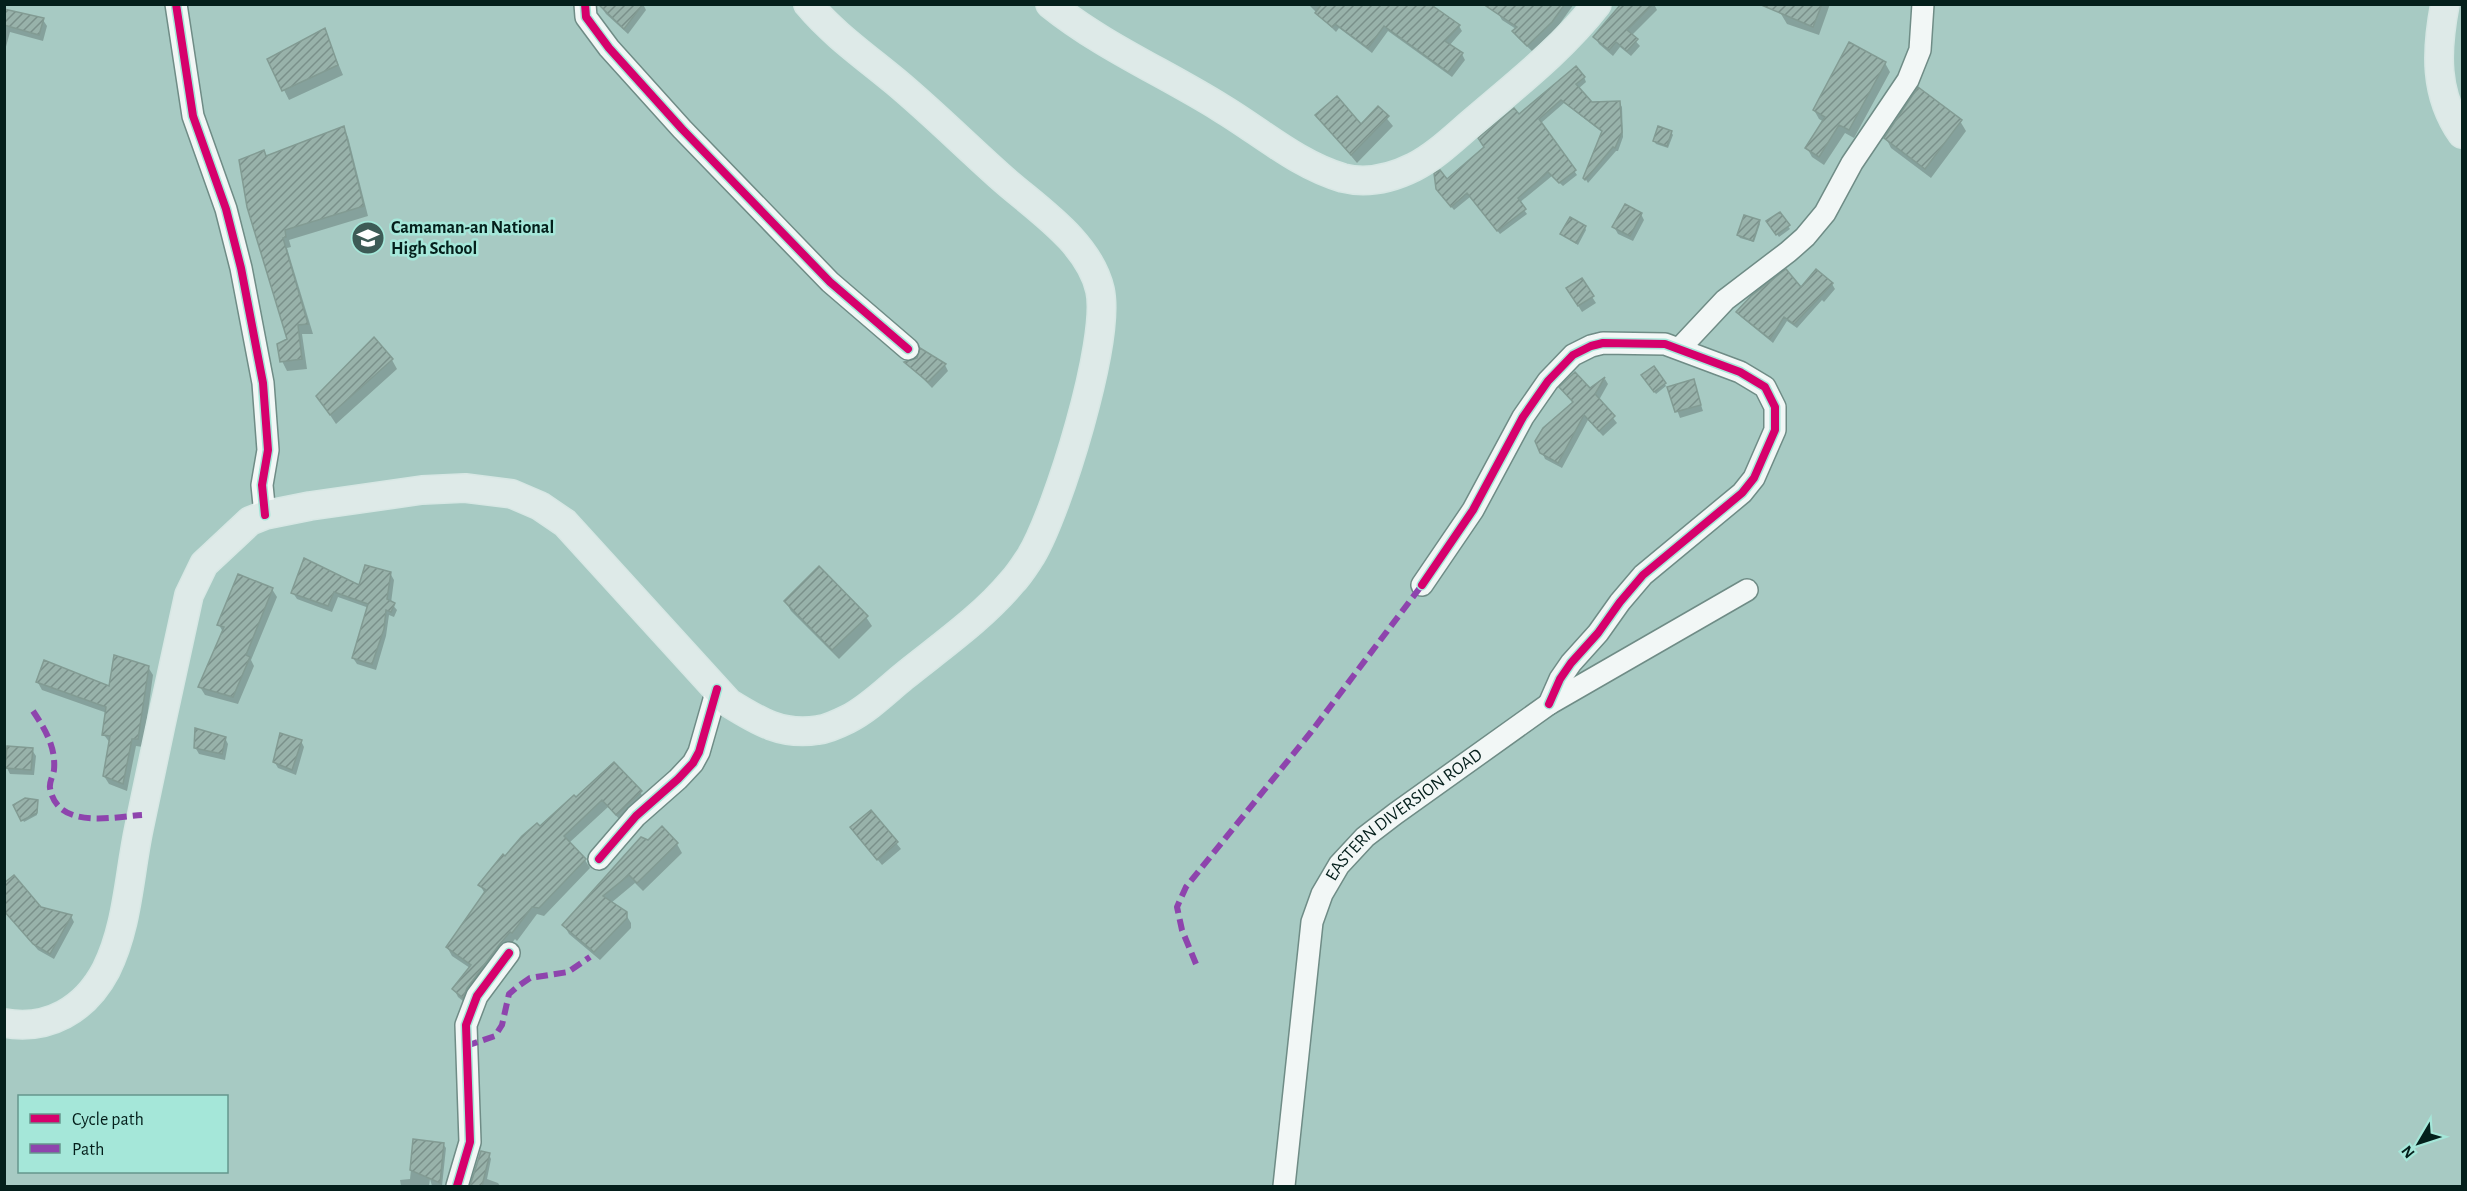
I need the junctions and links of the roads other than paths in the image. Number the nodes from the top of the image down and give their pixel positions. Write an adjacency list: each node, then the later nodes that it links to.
1 (176, 4): 11 (street)
2 (585, 4): 9 (street)
3 (808, 4): 14 (main road)
4 (1050, 4): 5 (main road)
5 (1597, 4)
6 (1923, 4): 10 (street)
7 (2445, 4): 8 (main road)
8 (2463, 134)
9 (908, 348)
10 (1680, 348): 12 (street); 15 (street)
11 (265, 515): 14 (main road); 18 (main road)
12 (1422, 585)
13 (1747, 590): 15 (street, EASTERN DIVERSION ROAD)
14 (717, 689): 16 (street)
15 (1549, 704): 20 (street, EASTERN DIVERSION ROAD)
16 (599, 859)
17 (509, 953): 19 (street)
18 (4, 1023)
19 (457, 1186)
20 (1284, 1186)

